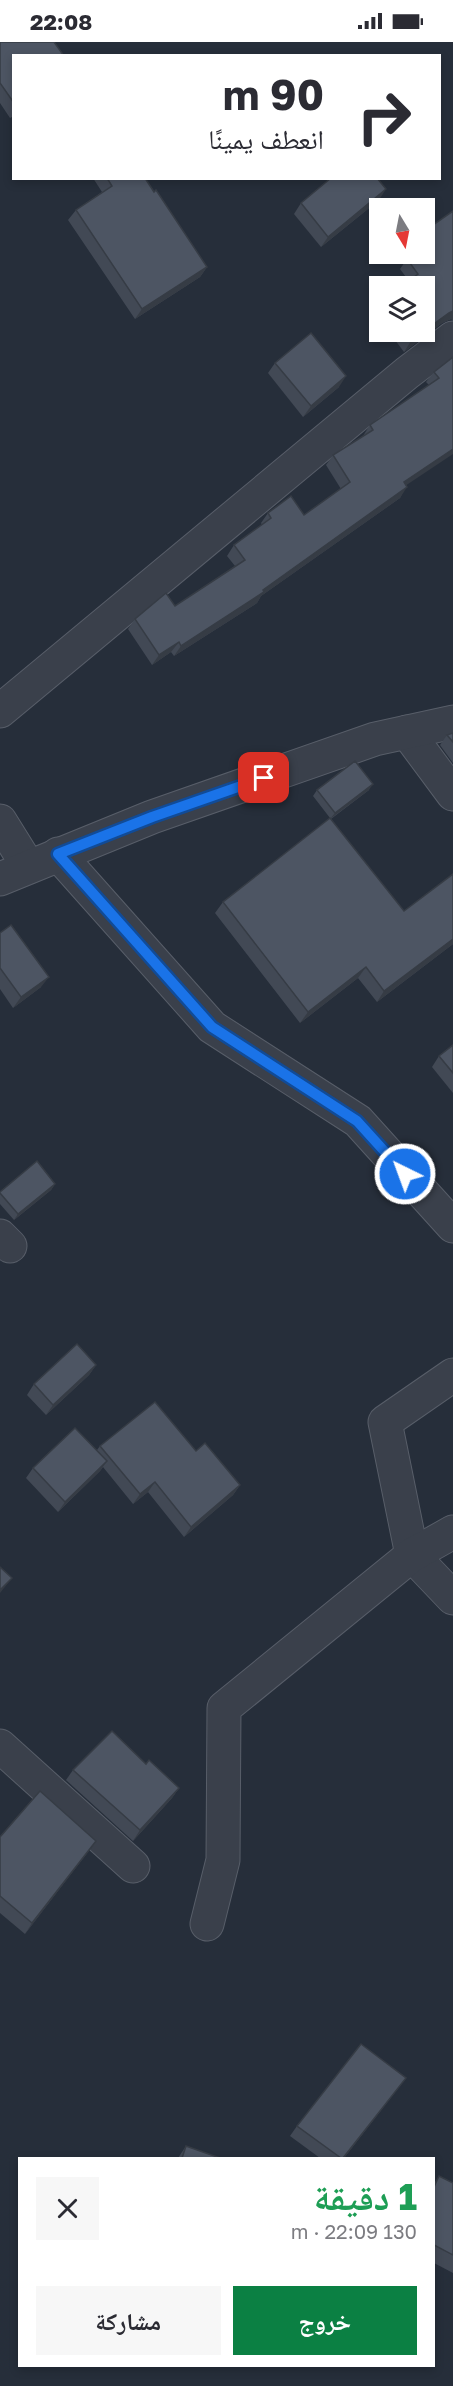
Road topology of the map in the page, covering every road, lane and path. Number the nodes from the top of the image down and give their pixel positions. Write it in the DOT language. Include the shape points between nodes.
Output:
graph roads {
  1 [pos="453,338"];
  2 [pos="0,711"];
  3 [pos="453,722"];
  4 [pos="407,732"];
  5 [pos="453,794"];
  6 [pos="0,821"];
  7 [pos="58,854"];
  8 [pos="14,872"];
  9 [pos="453,1226"];
  10 [pos="453,1375"];
  11 [pos="453,1532"];
  12 [pos="412,1555"];
  13 [pos="453,1598"];
  14 [pos="0,1746"];
  15 [pos="132,1866"];
  16 [pos="207,1924"];
  1 -- 2 [label="street"];
  3 -- 4 [label="street"];
  4 -- 5 [label="street"];
  4 -- 7 [label="street" via="375,739"];
  6 -- 8 [label="street"];
  7 -- 8 [label="street"];
  7 -- 9 [label="street" via="212,1027 357,1121"];
  10 -- 12 [label="street" via="385,1422"];
  11 -- 12 [label="street"];
  12 -- 13 [label="street"];
  12 -- 16 [label="street" via="224,1708 224,1860"];
  14 -- 15 [label="street"];
}
